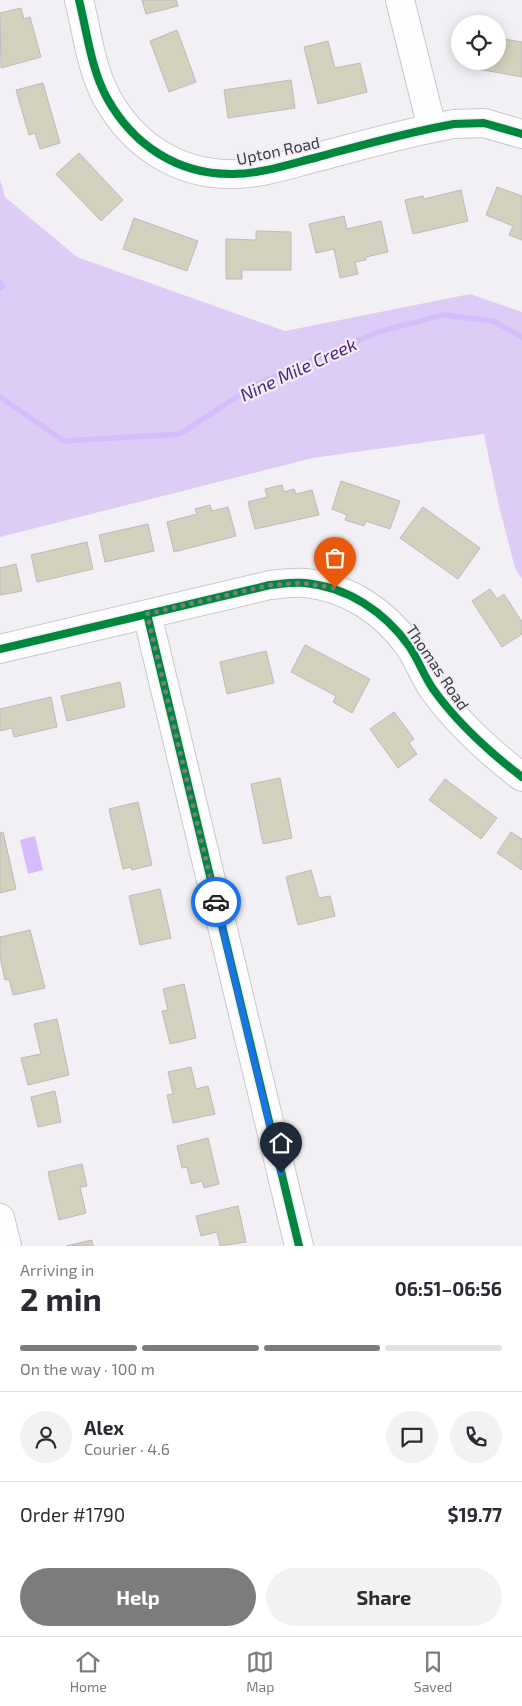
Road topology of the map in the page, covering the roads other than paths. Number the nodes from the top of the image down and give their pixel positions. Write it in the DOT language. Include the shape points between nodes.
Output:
graph roads {
  1 [pos="79,0"];
  2 [pos="400,0"];
  3 [pos="432,128"];
  4 [pos="522,134"];
  5 [pos="147,614"];
  6 [pos="0,649"];
  7 [pos="522,777"];
  8 [pos="0,1218"];
  9 [pos="7,1246"];
  10 [pos="299,1246"];
  1 -- 3 [label="street, Upton Road" via="95,67 106,97 145,145 172,162 202,172 233,174 266,170"];
  2 -- 3 [label="street"];
  3 -- 4 [label="street, Upton Road" via="484,123"];
  5 -- 6 [label="street, Thomas Road"];
  5 -- 7 [label="street, Thomas Road" via="270,585 303,583 335,588 363,601 389,622 461,725"];
  5 -- 10 [label="street"];
  8 -- 9 [label="street"];
}
